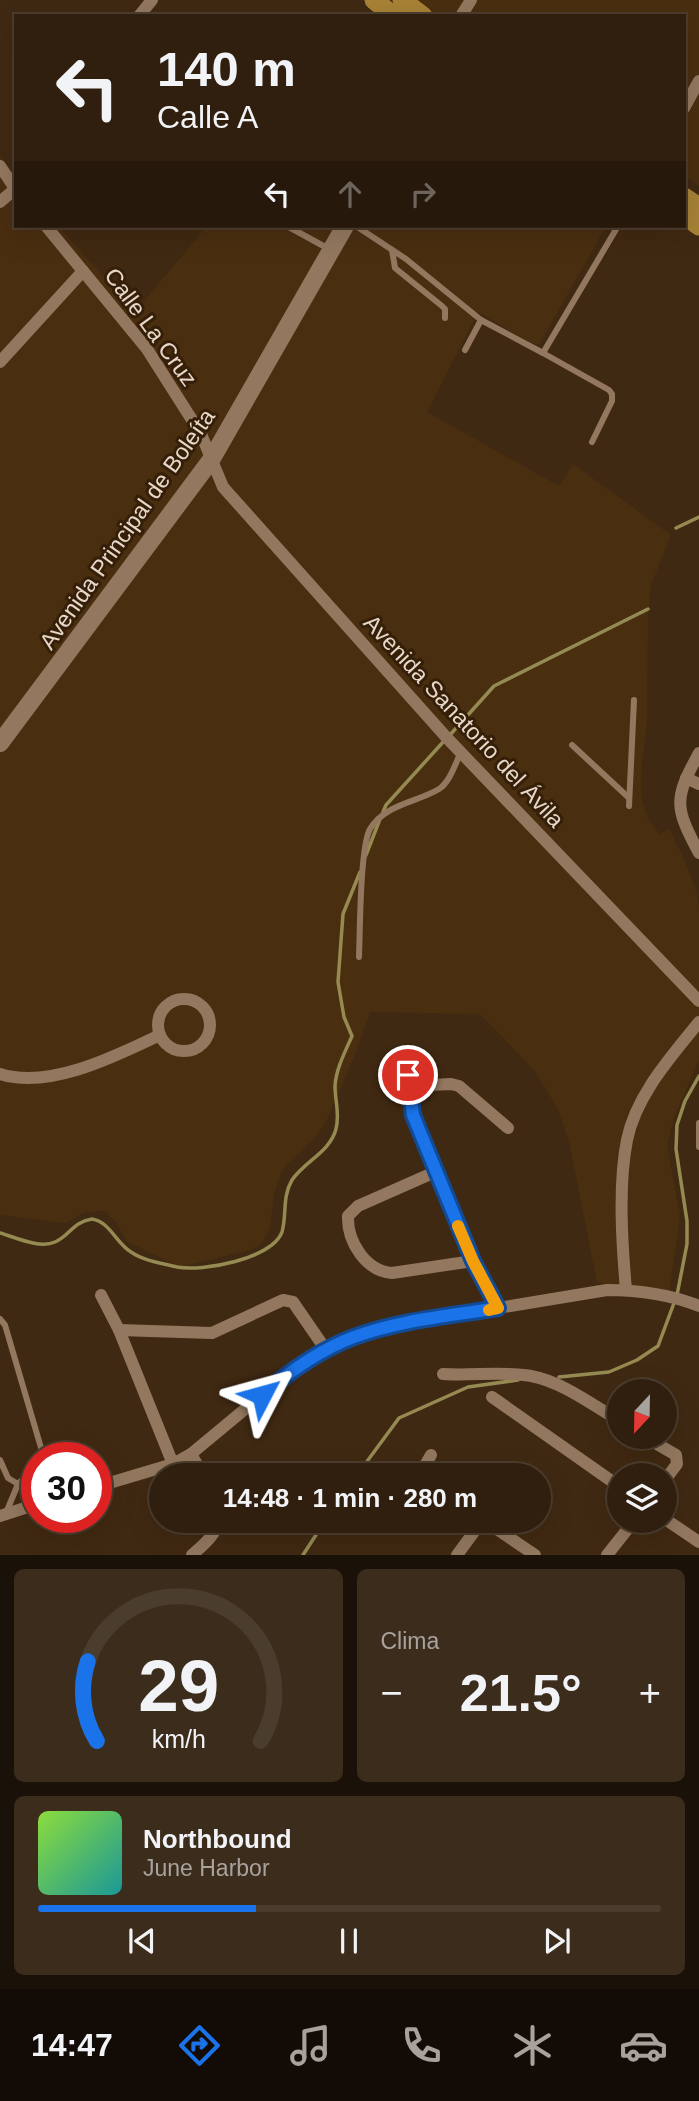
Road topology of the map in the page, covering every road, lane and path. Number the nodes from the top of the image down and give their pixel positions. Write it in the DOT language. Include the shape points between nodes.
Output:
graph roads {
  1 [pos="152,0"];
  2 [pos="374,0"];
  3 [pos="402,0"];
  4 [pos="141,14"];
  5 [pos="392,14"];
  6 [pos="420,14"];
  7 [pos="699,81"];
  8 [pos="686,104"];
  9 [pos="0,166"];
  10 [pos="14,188"];
  11 [pos="14,191"];
  12 [pos="0,202"];
  13 [pos="48,228"];
  14 [pos="290,228"];
  15 [pos="344,228"];
  16 [pos="358,228"];
  17 [pos="617,228"];
  18 [pos="331,250"];
  19 [pos="393,250"];
  20 [pos="83,271"];
  21 [pos="444,318"];
  22 [pos="481,320"];
  23 [pos="465,350"];
  24 [pos="543,353"];
  25 [pos="0,362"];
  26 [pos="592,442"];
  27 [pos="211,460"];
  28 [pos="634,700"];
  29 [pos="0,743"];
  30 [pos="572,745"];
  31 [pos="461,752"];
  32 [pos="699,753"];
  33 [pos="686,778"];
  34 [pos="699,785"];
  35 [pos="628,797"];
  36 [pos="629,806"];
  37 [pos="699,853"];
  38 [pos="359,957"];
  39 [pos="699,1001"];
  40 [pos="699,1022"];
  41 [pos="160,1035"];
  42 [pos="0,1074"];
  43 [pos="699,1124"];
  44 [pos="508,1128"];
  45 [pos="699,1147"];
  46 [pos="435,1172"];
  47 [pos="473,1261"];
  48 [pos="626,1290"];
  49 [pos="100,1295"];
  50 [pos="699,1306"];
  51 [pos="498,1308"];
  52 [pos="0,1319"];
  53 [pos="119,1330"];
  54 [pos="326,1350"];
  55 [pos="443,1374"];
  56 [pos="492,1398"];
  57 [pos="607,1414"];
  58 [pos="39,1442"];
  59 [pos="666,1449"];
  60 [pos="191,1454"];
  61 [pos="431,1455"];
  62 [pos="0,1460"];
  63 [pos="173,1463"];
  64 [pos="175,1463"];
  65 [pos="196,1463"];
  66 [pos="426,1463"];
  67 [pos="677,1463"];
  68 [pos="149,1471"];
  69 [pos="607,1478"];
  70 [pos="21,1481"];
  71 [pos="112,1482"];
  72 [pos="18,1484"];
  73 [pos="21,1509"];
  74 [pos="3,1514"];
  75 [pos="677,1528"];
  76 [pos="215,1533"];
  77 [pos="474,1533"];
  78 [pos="501,1533"];
  79 [pos="624,1533"];
  80 [pos="699,1544"];
  81 [pos="192,1555"];
  82 [pos="457,1555"];
  83 [pos="535,1555"];
  84 [pos="607,1555"];
  85 [pos="692,1555"];
  1 -- 4 [label="street"];
  2 -- 5 [label="main road"];
  3 -- 6 [label="main road"];
  7 -- 8 [label="street"];
  9 -- 10 [label="street"];
  11 -- 12 [label="street"];
  13 -- 20 [label="street, Calle La Cruz"];
  14 -- 18 [label="lane"];
  15 -- 18 [label="street, Avenida Principal de Boleíta"];
  16 -- 19 [label="lane"];
  17 -- 24 [label="lane"];
  18 -- 27 [label="street, Avenida Principal de Boleíta"];
  19 -- 21 [label="lane" via="396,270 442,306"];
  19 -- 22 [label="lane"];
  20 -- 25 [label="street"];
  20 -- 27 [label="street, Calle La Cruz" via="147,349 201,434"];
  22 -- 23 [label="lane"];
  22 -- 24 [label="lane"];
  24 -- 26 [label="lane" via="612,394"];
  27 -- 29 [label="street, Avenida Principal de Boleíta"];
  27 -- 31 [label="street, Avenida Sanatorio del Ávila" via="223,487"];
  28 -- 35 [label="lane"];
  30 -- 35 [label="lane"];
  31 -- 38 [label="lane" via="439,789 391,810 367,838"];
  31 -- 39 [label="street, Avenida Sanatorio del Ávila"];
  32 -- 33 [label="street"];
  33 -- 34 [label="street"];
  33 -- 37 [label="street" via="680,810"];
  35 -- 36 [label="lane"];
  40 -- 48 [label="street" via="654,1081 627,1139 622,1244"];
  41 -- 41 [label="street" via="172,1048 192,1050 209,1034 209,1016 190,999 172,1001 159,1015"];
  41 -- 42 [label="street" via="103,1062 69,1072 33,1077"];
  43 -- 45 [label="lane"];
  44 -- 46 [label="street" via="459,1086 408,1081 413,1115"];
  46 -- 47 [label="street"];
  46 -- 47 [label="street" via="358,1206 348,1216 349,1232 366,1263 383,1272"];
  47 -- 51 [label="street"];
  48 -- 50 [label="street"];
  48 -- 51 [label="street"];
  49 -- 53 [label="street"];
  51 -- 54 [label="street" via="395,1325"];
  52 -- 58 [label="lane"];
  53 -- 54 [label="street" via="212,1333 289,1300"];
  53 -- 63 [label="street"];
  54 -- 60 [label="street" via="292,1370"];
  55 -- 57 [label="street" via="534,1377 552,1382"];
  56 -- 69 [label="street"];
  59 -- 67 [label="street" via="676,1455"];
  60 -- 64 [label="street"];
  60 -- 65 [label="street"];
  61 -- 66 [label="street"];
  62 -- 72 [label="lane" via="8,1478"];
  68 -- 71 [label="street"];
  70 -- 72 [label="lane"];
  72 -- 74 [label="lane"];
  73 -- 74 [label="street"];
  75 -- 80 [label="street"];
  76 -- 81 [label="street"];
  77 -- 82 [label="street"];
  78 -- 83 [label="street"];
  79 -- 84 [label="street"];
  80 -- 85 [label="street"];
}
